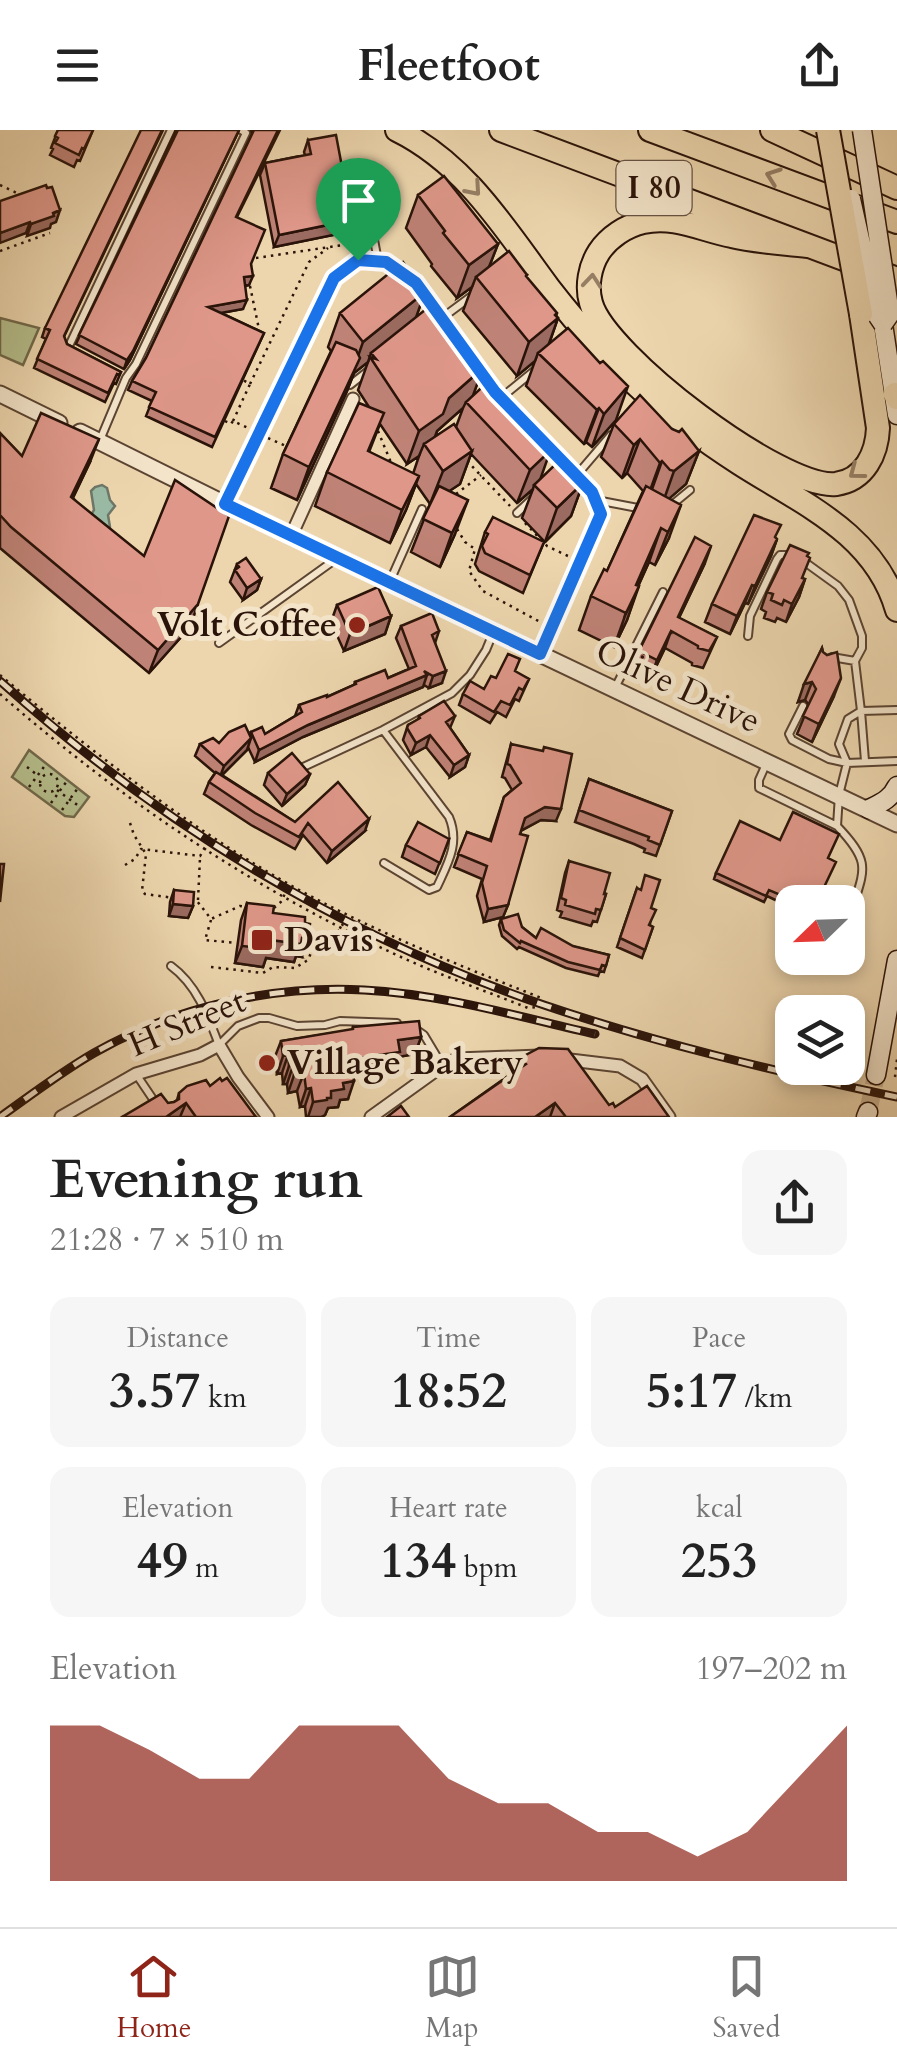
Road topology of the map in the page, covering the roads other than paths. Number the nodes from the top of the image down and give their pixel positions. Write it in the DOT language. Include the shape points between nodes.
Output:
graph roads {
  1 [pos="171,130"];
  2 [pos="241,130"];
  3 [pos="397,130"];
  4 [pos="501,130"];
  5 [pos="650,130"];
  6 [pos="772,130"];
  7 [pos="828,130"];
  8 [pos="836,130"];
  9 [pos="862,130"];
  10 [pos="360,165"];
  11 [pos="897,188"];
  12 [pos="897,222"];
  13 [pos="808,246"];
  14 [pos="378,261"];
  15 [pos="401,272"];
  16 [pos="897,279"];
  17 [pos="416,283"];
  18 [pos="473,294"];
  19 [pos="440,316"];
  20 [pos="430,322"];
  21 [pos="883,324"];
  22 [pos="452,332"];
  23 [pos="82,355"];
  24 [pos="373,366"];
  25 [pos="540,366"];
  26 [pos="112,370"];
  27 [pos="126,378"];
  28 [pos="350,385"];
  29 [pos="495,392"];
  30 [pos="0,394"];
  31 [pos="353,399"];
  32 [pos="896,402"];
  33 [pos="620,424"];
  34 [pos="541,439"];
  35 [pos="99,442"];
  36 [pos="567,466"];
  37 [pos="558,475"];
  38 [pos="576,476"];
  39 [pos="690,490"];
  40 [pos="539,493"];
  41 [pos="595,500"];
  42 [pos="225,504"];
  43 [pos="422,509"];
  44 [pos="517,513"];
  45 [pos="291,536"];
  46 [pos="338,558"];
  47 [pos="389,582"];
  48 [pos="663,592"];
  49 [pos="897,610"];
  50 [pos="494,632"];
  51 [pos="748,636"];
  52 [pos="219,643"];
  53 [pos="540,654"];
  54 [pos="855,660"];
  55 [pos="822,666"];
  56 [pos="614,689"];
  57 [pos="803,706"];
  58 [pos="897,710"];
  59 [pos="862,712"];
  60 [pos="383,730"];
  61 [pos="897,760"];
  62 [pos="768,761"];
  63 [pos="866,761"];
  64 [pos="847,764"];
  65 [pos="300,768"];
  66 [pos="897,786"];
  67 [pos="839,795"];
  68 [pos="869,809"];
  69 [pos="897,824"];
  70 [pos="837,826"];
  71 [pos="384,863"];
  72 [pos="859,885"];
  73 [pos="897,960"];
  74 [pos="171,966"];
  75 [pos="220,1045"];
  76 [pos="442,1066"];
  77 [pos="136,1074"];
  78 [pos="876,1075"];
  79 [pos="61,1117"];
  80 [pos="166,1117"];
  81 [pos="268,1117"];
  82 [pos="372,1117"];
  83 [pos="669,1117"];
  1 -- 23 [label="lane" via="67,348"];
  2 -- 27 [label="lane" via="246,133"];
  3 -- 49 [label="highway, one-way" via="460,173 553,293 639,388 690,430 853,537 885,580"];
  4 -- 13 [label="highway, I 80"];
  12 -- 5 [label="highway, I 80, one-way"];
  6 -- 11 [label="highway"];
  7 -- 13 [label="highway, one-way, bridge" via="878,428 868,465 847,481 822,484 796,476 706,421 615,341 600,323 588,286 607,242 642,222 668,220"];
  8 -- 21 [label="main road, bridge"];
  9 -- 21 [label="main road, bridge" via="890,314"];
  10 -- 14 [label="lane"];
  13 -- 16 [label="highway, I 80"];
  14 -- 15 [label="lane"];
  14 -- 42 [label="lane" via="358,260 334,278"];
  17 -- 19 [label="lane"];
  18 -- 19 [label="lane"];
  19 -- 20 [label="lane"];
  19 -- 22 [label="lane"];
  21 -- 32 [label="main road"];
  24 -- 28 [label="lane"];
  25 -- 29 [label="lane" via="502,398"];
  26 -- 27 [label="lane"];
  27 -- 35 [label="lane"];
  30 -- 35 [label="street, Olive Drive"];
  31 -- 45 [label="street"];
  33 -- 38 [label="lane"];
  34 -- 36 [label="lane"];
  35 -- 42 [label="street, Olive Drive"];
  36 -- 37 [label="lane"];
  36 -- 38 [label="lane"];
  38 -- 41 [label="lane"];
  39 -- 41 [label="lane" via="660,512"];
  40 -- 44 [label="lane"];
  41 -- 53 [label="lane" via="601,514"];
  42 -- 45 [label="street, Olive Drive"];
  43 -- 47 [label="lane"];
  45 -- 46 [label="street, Olive Drive"];
  46 -- 47 [label="street, Olive Drive"];
  46 -- 52 [label="lane"];
  47 -- 50 [label="street, Olive Drive"];
  48 -- 56 [label="lane"];
  50 -- 53 [label="street, Olive Drive"];
  50 -- 60 [label="lane" via="452,693"];
  51 -- 54 [label="lane" via="750,616 777,558 795,556 849,600 862,636"];
  53 -- 56 [label="street, Olive Drive"];
  54 -- 55 [label="lane" via="829,656"];
  54 -- 59 [label="lane"];
  56 -- 62 [label="street, Olive Drive"];
  57 -- 64 [label="lane" via="792,740"];
  58 -- 59 [label="lane"];
  59 -- 63 [label="lane"];
  59 -- 64 [label="lane" via="848,719 838,744"];
  60 -- 65 [label="lane"];
  60 -- 71 [label="lane" via="454,828 454,851 437,887 429,890"];
  61 -- 63 [label="lane"];
  62 -- 67 [label="street, Olive Drive"];
  62 -- 70 [label="lane" via="759,788"];
  63 -- 64 [label="lane"];
  64 -- 67 [label="lane"];
  66 -- 68 [label="main road"];
  67 -- 68 [label="street, Olive Drive"];
  67 -- 70 [label="lane"];
  68 -- 69 [label="street, Olive Drive"];
  70 -- 72 [label="lane" via="858,848 864,869"];
  73 -- 78 [label="main road"];
  74 -- 75 [label="lane" via="197,995"];
  75 -- 76 [label="lane, H Street" via="238,1026 259,1018 298,1026 402,1024 424,1035"];
  75 -- 77 [label="street, H Street"];
  75 -- 81 [label="street"];
  76 -- 82 [label="street"];
  76 -- 83 [label="street" via="457,1059 532,1056 620,1066 642,1079"];
  77 -- 79 [label="street, H Street"];
  77 -- 80 [label="lane"];
}
